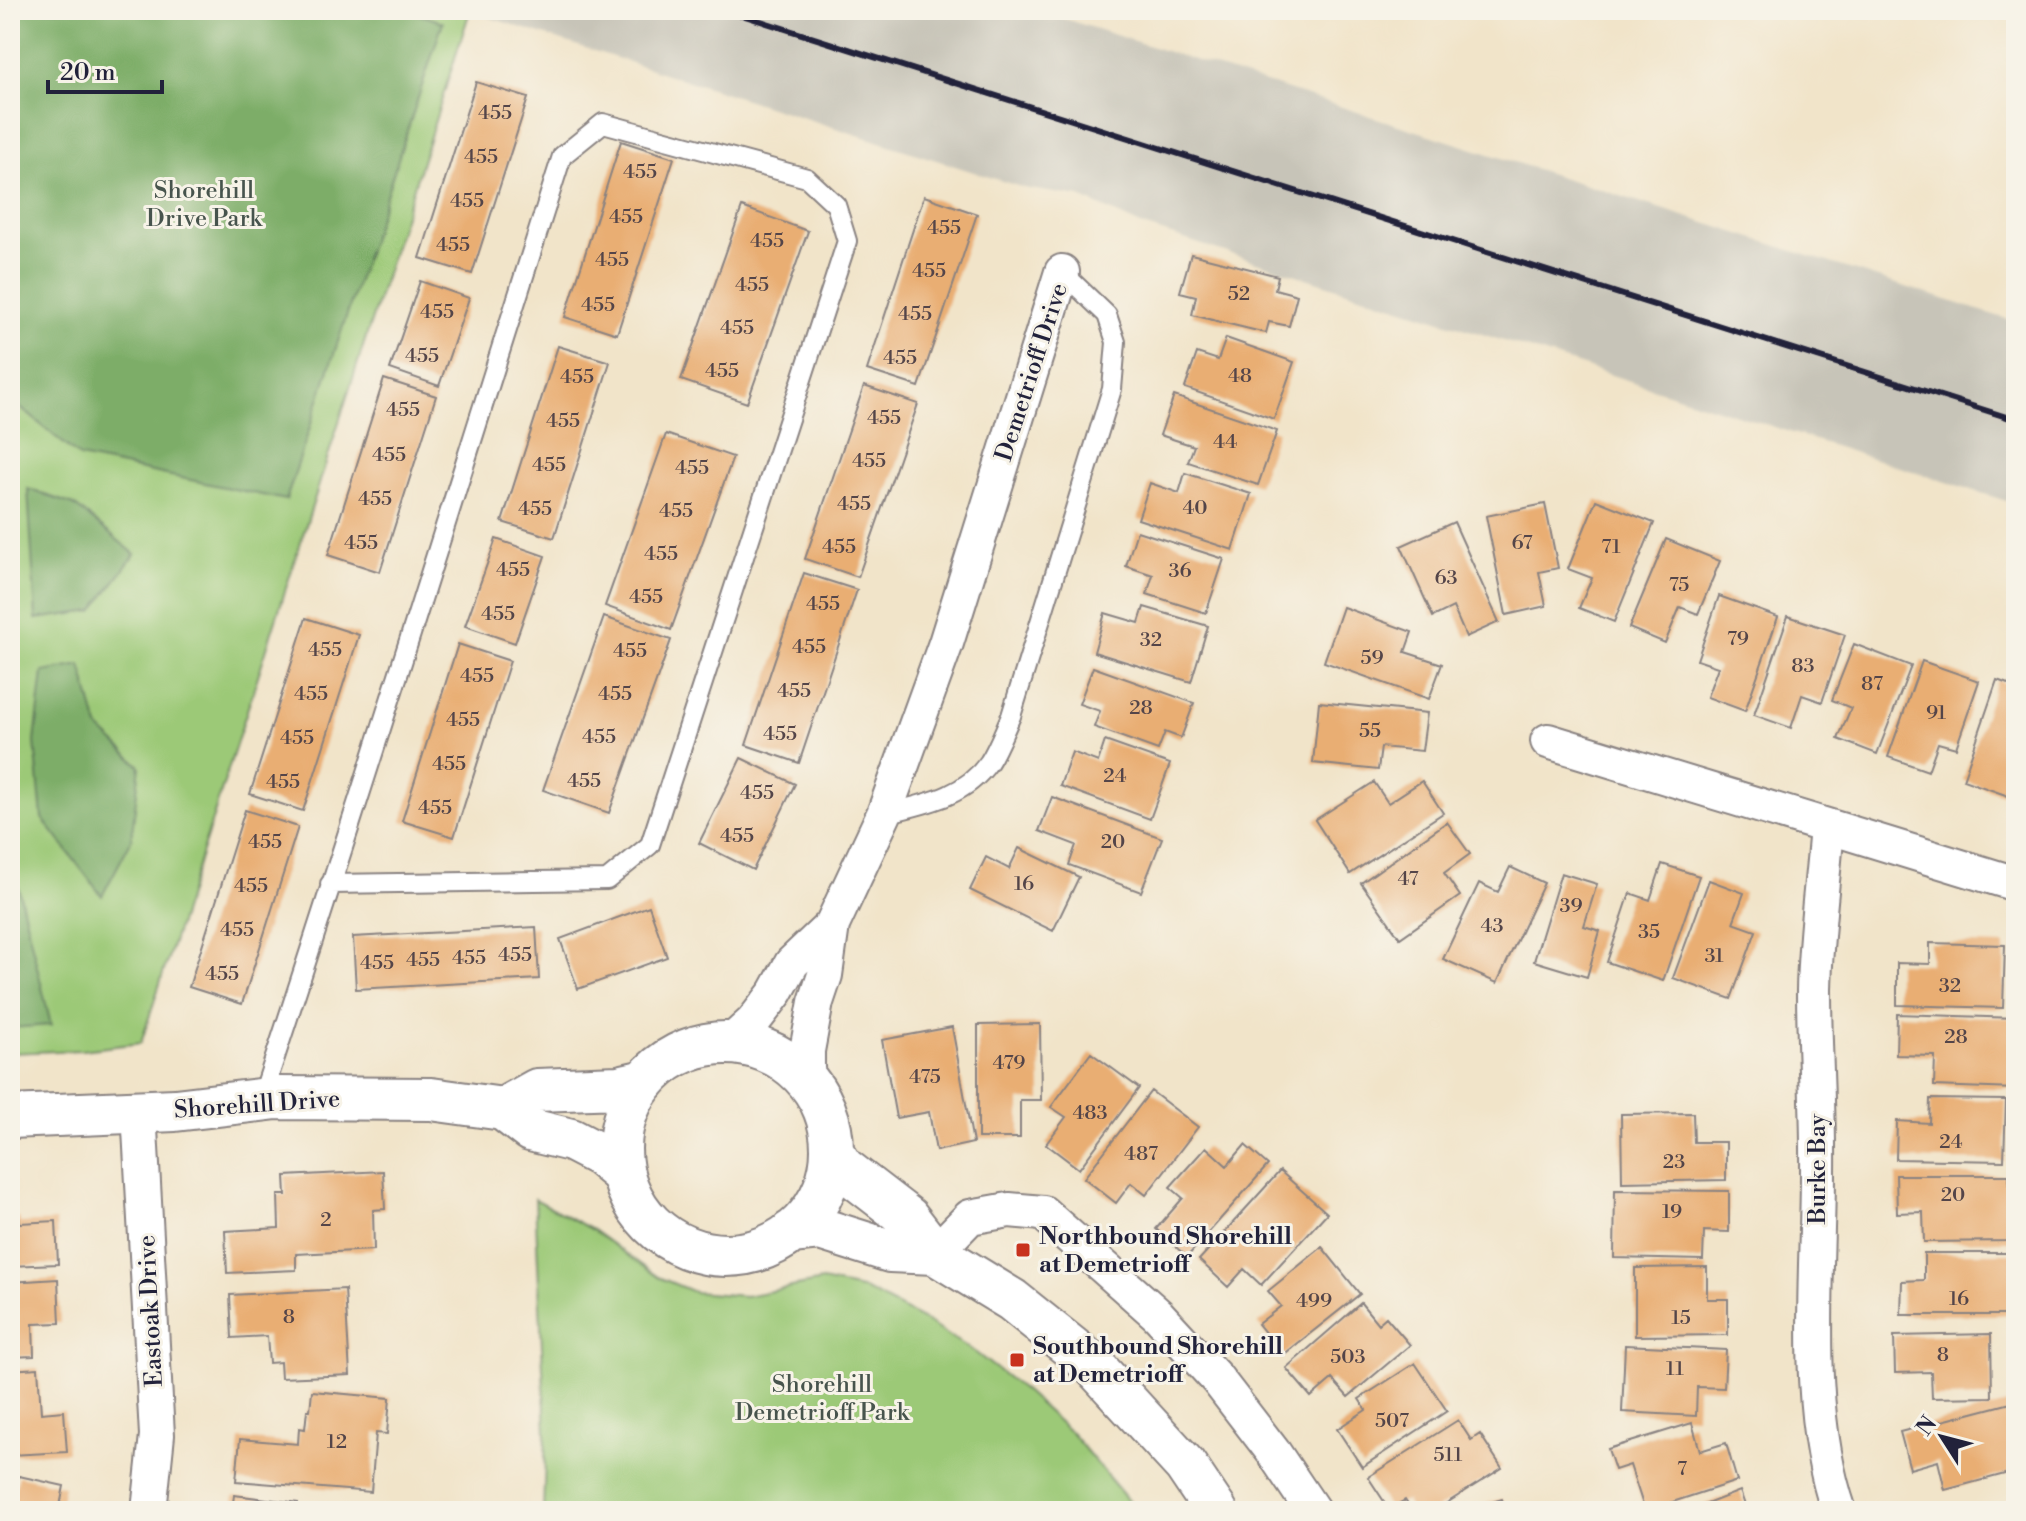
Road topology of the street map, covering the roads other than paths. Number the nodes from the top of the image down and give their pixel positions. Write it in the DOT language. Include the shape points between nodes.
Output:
graph roads {
  1 [pos="1062,272"];
  2 [pos="1548,741"];
  3 [pos="884,814"];
  4 [pos="1827,826"];
  5 [pos="330,884"];
  6 [pos="2016,884"];
  7 [pos="832,925"];
  8 [pos="730,1043"];
  9 [pos="645,1081"];
  10 [pos="807,1081"];
  11 [pos="261,1100"];
  12 [pos="503,1109"];
  13 [pos="139,1111"];
  14 [pos="10,1117"];
  15 [pos="832,1152"];
  16 [pos="623,1174"];
  17 [pos="791,1232"];
  18 [pos="935,1253"];
  19 [pos="149,1511"];
  20 [pos="1216,1511"];
  21 [pos="1313,1511"];
  22 [pos="1839,1511"];
  1 -- 3 [label="street, Demetrioff Drive" via="946,643"];
  1 -- 3 [label="lane, Demetrioff Drive" via="1107,315 1116,342 1112,389 1011,716 988,762 966,785 948,798"];
  2 -- 4 [label="street"];
  3 -- 7 [label="street, Demetrioff Drive"];
  4 -- 6 [label="street"];
  4 -- 22 [label="street, Burke Bay" via="1814,988 1816,1310 1819,1421"];
  5 -- 5 [label="lane" via="562,156 603,123 807,178 836,205 847,241 650,845 607,880"];
  5 -- 11 [label="lane"];
  7 -- 8 [label="street, Demetrioff Drive" via="792,963 753,1022"];
  7 -- 10 [label="street, Demetrioff Drive" via="807,1051"];
  8 -- 9 [label="street, Shorehill Drive" via="683,1052"];
  8 -- 10 [label="street, Shorehill Drive" via="765,1050"];
  9 -- 12 [label="street, Shorehill Drive" via="537,1090"];
  9 -- 16 [label="street, Shorehill Drive" via="622,1125"];
  10 -- 15 [label="street, Shorehill Drive" via="828,1122"];
  11 -- 12 [label="street, Shorehill Drive" via="431,1099"];
  11 -- 13 [label="street, Shorehill Drive"];
  12 -- 16 [label="street, Shorehill Drive" via="530,1130 571,1140 600,1155"];
  13 -- 14 [label="street, Shorehill Drive"];
  13 -- 19 [label="street, Eastoak Drive" via="157,1435"];
  15 -- 17 [label="street, Shorehill Drive" via="815,1205"];
  15 -- 18 [label="street, Shorehill Drive" via="843,1168 908,1218"];
  16 -- 17 [label="street, Shorehill Drive" via="651,1224 682,1246 739,1254"];
  17 -- 18 [label="street, Shorehill Drive" via="820,1229 890,1251"];
  18 -- 20 [label="street, Shorehill Drive" via="1012,1300 1092,1364 1185,1465"];
  18 -- 21 [label="street" via="970,1217 1009,1210 1043,1213 1158,1315 1217,1379"];
}
